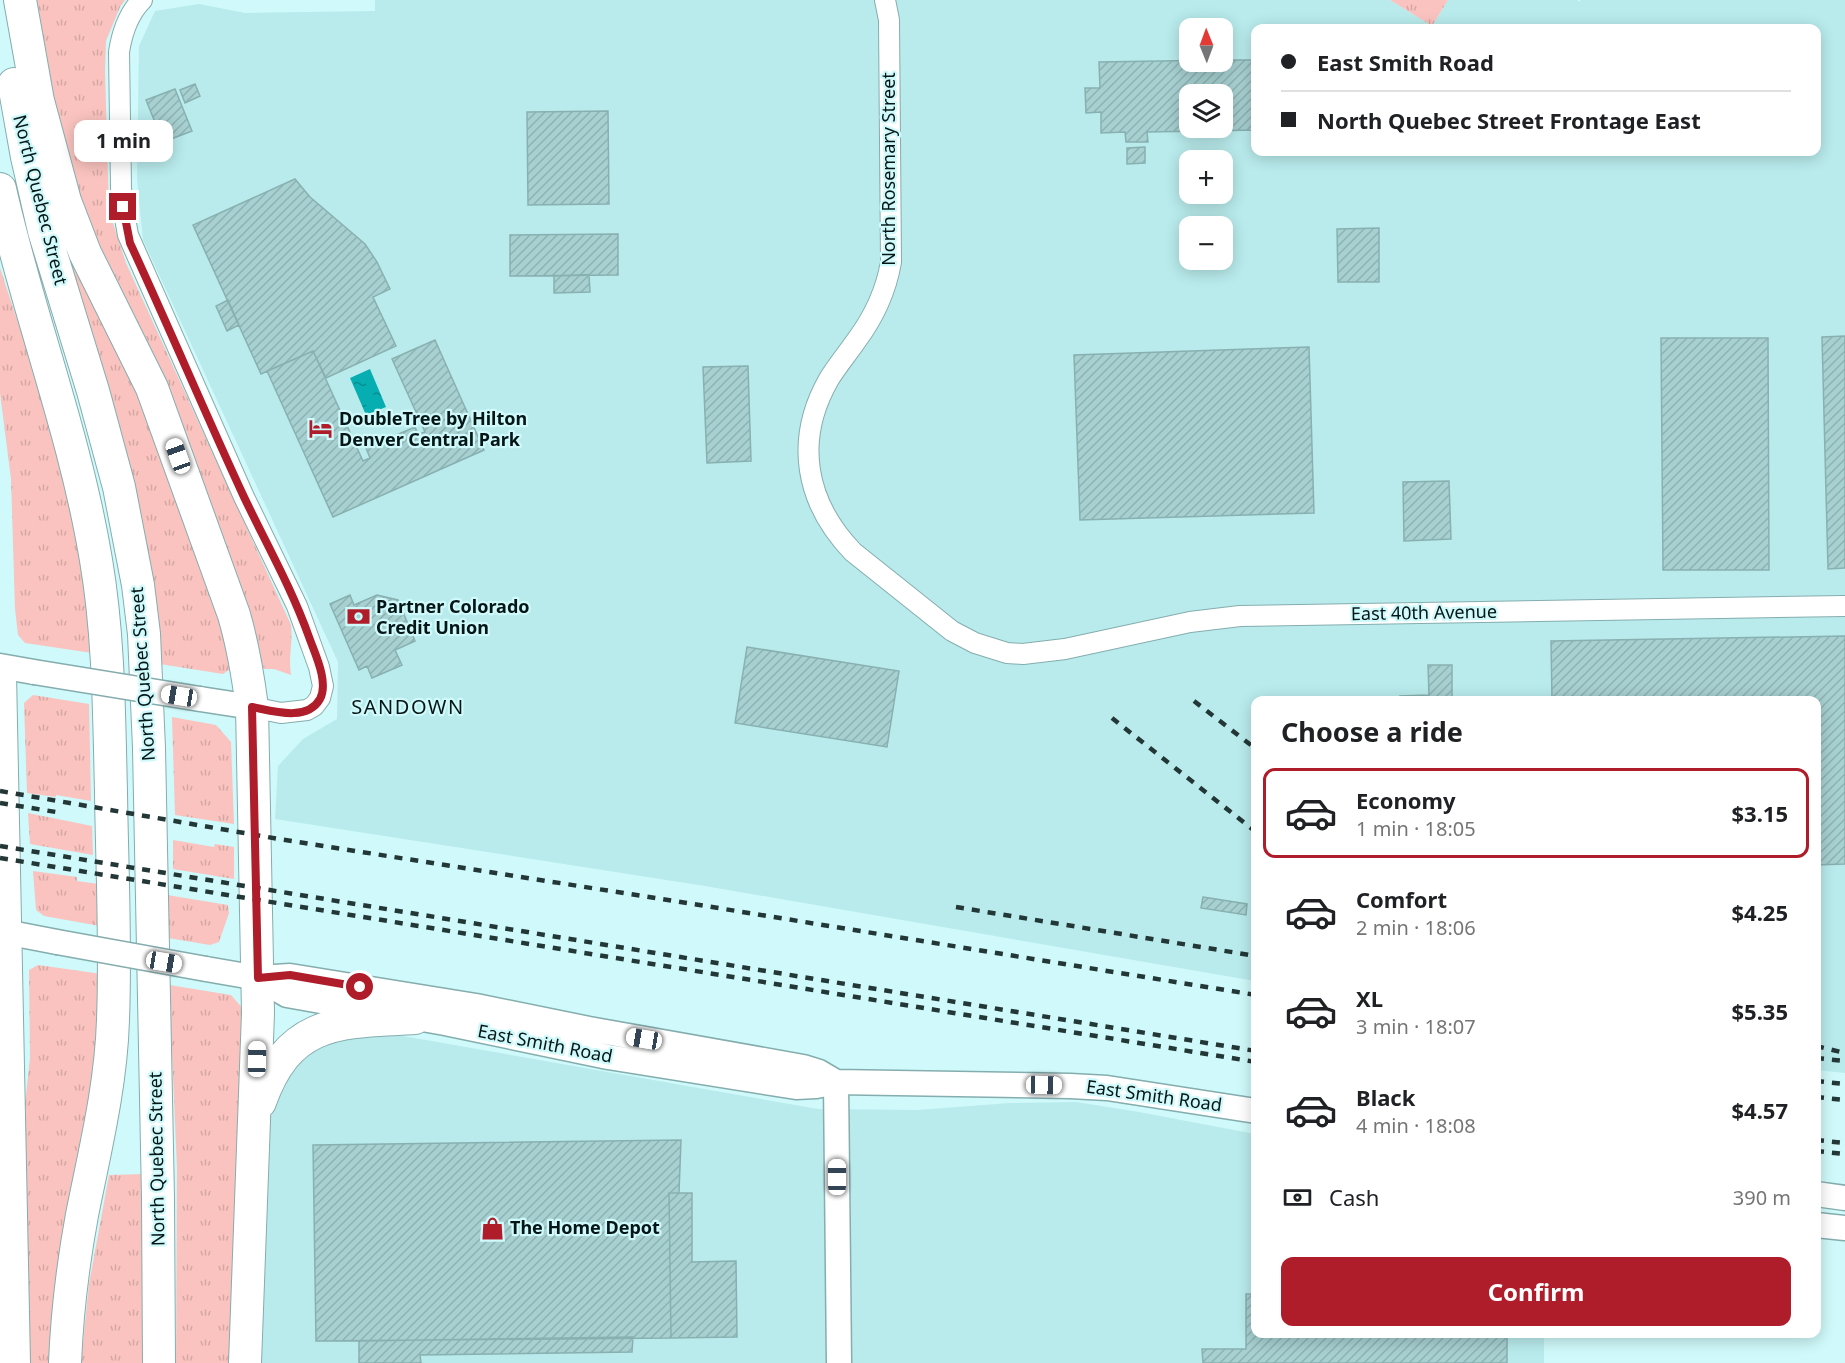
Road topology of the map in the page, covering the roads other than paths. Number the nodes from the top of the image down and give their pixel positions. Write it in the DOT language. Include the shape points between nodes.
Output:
graph roads {
  1 [pos="6,0"];
  2 [pos="20,0"];
  3 [pos="142,0"];
  4 [pos="885,0"];
  5 [pos="0,189"];
  6 [pos="1845,606"];
  7 [pos="1007,653"];
  8 [pos="0,666"];
  9 [pos="0,674"];
  10 [pos="252,707"];
  11 [pos="3,932"];
  12 [pos="258,978"];
  13 [pos="415,1018"];
  14 [pos="837,1082"];
  15 [pos="1251,1110"];
  16 [pos="254,1120"];
  17 [pos="5,1123"];
  18 [pos="1821,1195"];
  19 [pos="1845,1198"];
  20 [pos="1821,1226"];
  21 [pos="1845,1228"];
  22 [pos="14,1363"];
  23 [pos="65,1363"];
  24 [pos="159,1363"];
  25 [pos="245,1363"];
  26 [pos="839,1363"];
  1 -- 24 [label="main road, North Quebec Street" via="12,68 27,157 44,231 119,488 144,634 150,771"];
  2 -- 10 [label="main road" via="38,101 65,201 85,253 140,360 165,422 234,615 246,660"];
  3 -- 10 [label="street" via="128,19 119,52 121,188 128,235 297,606 323,686 320,698 307,710 280,713"];
  4 -- 7 [label="street, North Rosemary Street" via="889,20 891,262 875,311 830,377 816,407 808,446 810,475 831,526 853,552 952,631"];
  5 -- 23 [label="main road, North Quebec Street" via="76,465 96,561 105,632 113,1023 102,1118 72,1276"];
  6 -- 7 [label="street, East 40th Avenue" via="1240,616 1190,622 1065,649"];
  8 -- 10 [label="street, bridge"];
  9 -- 11 [label="main road"];
  10 -- 12 [label="main road"];
  11 -- 12 [label="street, East Smith Road, bridge"];
  11 -- 17 [label="main road"];
  12 -- 13 [label="street, East Smith Road" via="287,995"];
  12 -- 14 [label="street, East Smith Road" via="290,975 476,1006 803,1067"];
  12 -- 16 [label="main road"];
  13 -- 14 [label="street, East Smith Road" via="693,1072 796,1087"];
  13 -- 16 [label="main road" via="341,1023 313,1033 279,1064"];
  14 -- 15 [label="street, East Smith Road" via="1107,1088"];
  14 -- 26 [label="street"];
  16 -- 25 [label="main road"];
  17 -- 22 [label="main road"];
  18 -- 19 [label="street"];
  20 -- 21 [label="street"];
}
